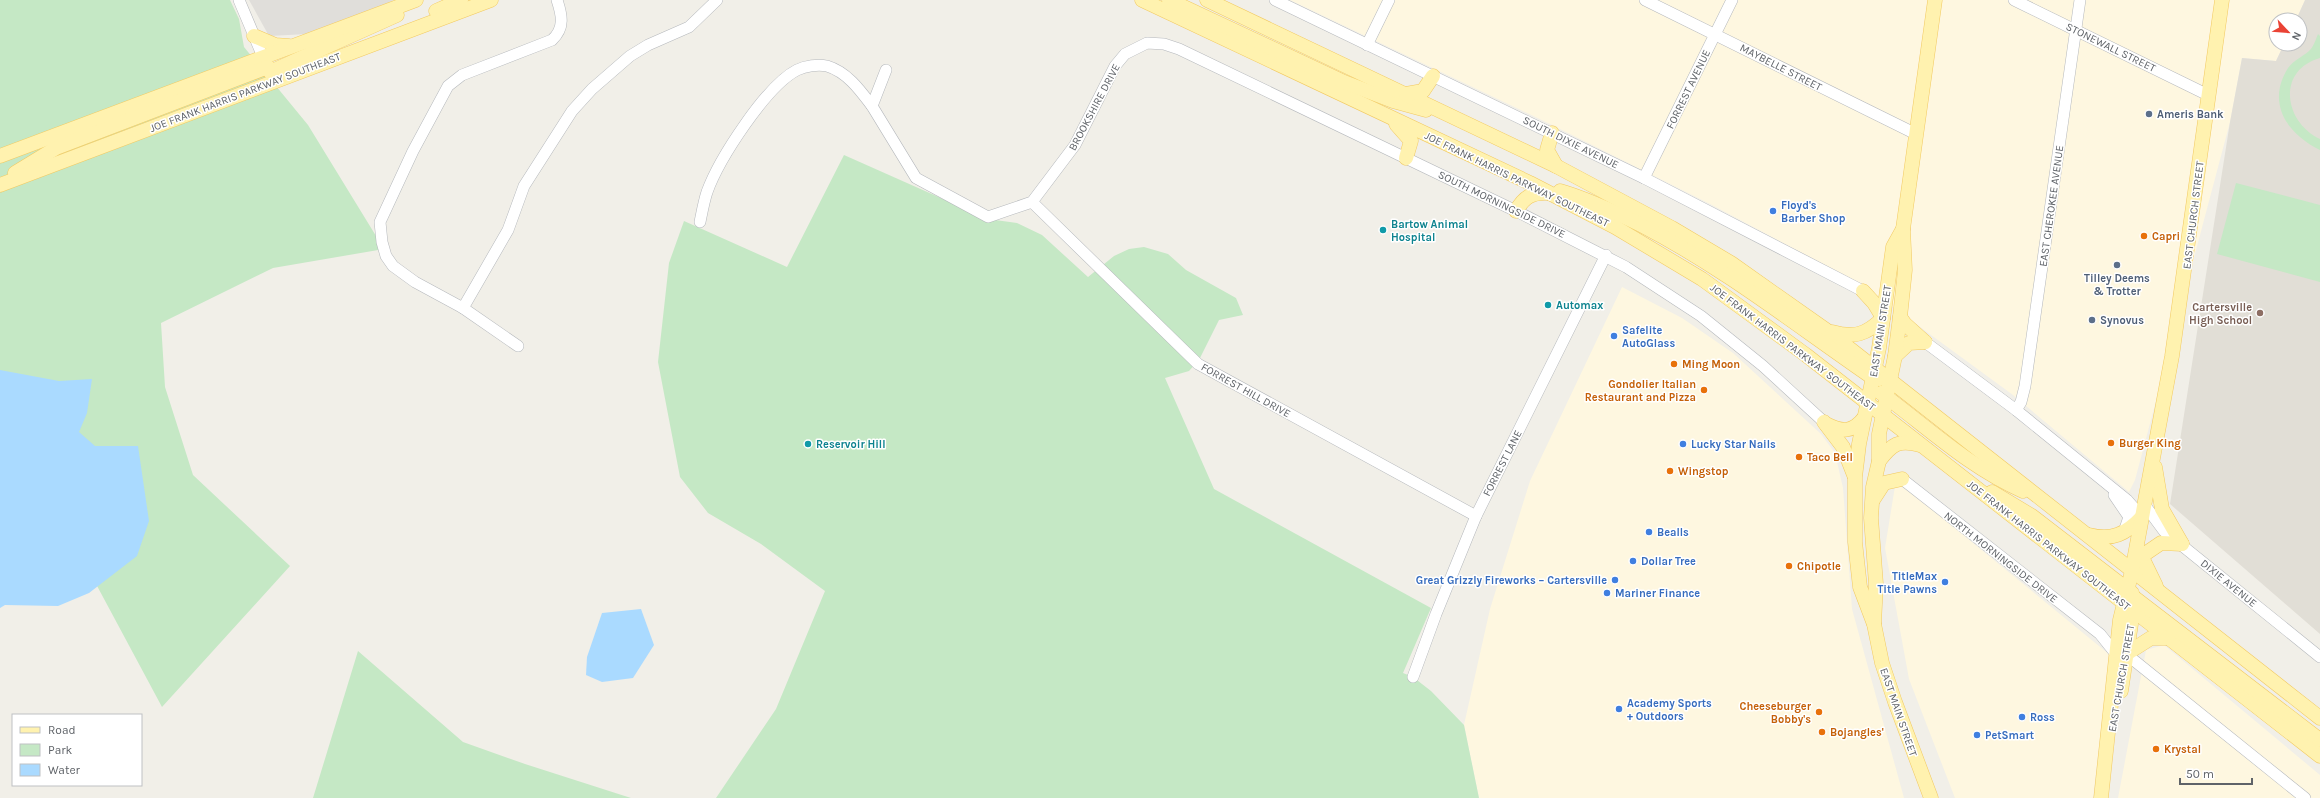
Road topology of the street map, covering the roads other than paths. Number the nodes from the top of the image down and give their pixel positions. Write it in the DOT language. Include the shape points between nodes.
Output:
graph roads {
  1 [pos="239,0"];
  2 [pos="416,0"];
  3 [pos="423,0"];
  4 [pos="461,0"];
  5 [pos="491,0"];
  6 [pos="557,0"];
  7 [pos="717,0"];
  8 [pos="1169,0"];
  9 [pos="1207,0"];
  10 [pos="1274,0"];
  11 [pos="1389,0"];
  12 [pos="1645,0"];
  13 [pos="1732,0"];
  14 [pos="1935,0"];
  15 [pos="2014,0"];
  16 [pos="2080,0"];
  17 [pos="2222,0"];
  18 [pos="1147,1"];
  19 [pos="2076,30"];
  20 [pos="1715,33"];
  21 [pos="400,34"];
  22 [pos="254,36"];
  23 [pos="1147,43"];
  24 [pos="1367,45"];
  25 [pos="291,46"];
  26 [pos="269,69"];
  27 [pos="886,70"];
  28 [pos="1433,76"];
  29 [pos="1406,94"];
  30 [pos="2208,95"];
  31 [pos="872,106"];
  32 [pos="1384,113"];
  33 [pos="1450,114"];
  34 [pos="1552,133"];
  35 [pos="1916,134"];
  36 [pos="19,149"];
  37 [pos="0,156"];
  38 [pos="1406,158"];
  39 [pos="0,162"];
  40 [pos="1556,166"];
  41 [pos="1644,178"];
  42 [pos="1530,183"];
  43 [pos="0,184"];
  44 [pos="1549,193"];
  45 [pos="1032,202"];
  46 [pos="1516,210"];
  47 [pos="700,222"];
  48 [pos="1903,230"];
  49 [pos="1606,255"];
  50 [pos="1888,279"];
  51 [pos="1863,291"];
  52 [pos="463,308"];
  53 [pos="1900,317"];
  54 [pos="1883,318"];
  55 [pos="1826,330"];
  56 [pos="1925,342"];
  57 [pos="518,346"];
  58 [pos="1895,356"];
  59 [pos="1873,377"];
  60 [pos="1890,380"];
  61 [pos="1887,397"];
  62 [pos="1867,403"];
  63 [pos="2016,410"];
  64 [pos="1883,415"];
  65 [pos="1864,418"];
  66 [pos="1824,422"];
  67 [pos="1924,446"];
  68 [pos="2154,453"];
  69 [pos="1878,461"];
  70 [pos="1854,477"];
  71 [pos="1902,479"];
  72 [pos="2108,484"];
  73 [pos="2039,497"];
  74 [pos="2127,500"];
  75 [pos="1872,505"];
  76 [pos="2144,505"];
  77 [pos="1476,516"];
  78 [pos="2124,532"];
  79 [pos="2087,535"];
  80 [pos="2182,544"];
  81 [pos="2136,559"];
  82 [pos="2129,597"];
  83 [pos="1874,624"];
  84 [pos="2119,628"];
  85 [pos="2100,634"];
  86 [pos="2168,638"];
  87 [pos="2121,654"];
  88 [pos="2320,657"];
  89 [pos="1413,677"];
  90 [pos="2320,718"];
  91 [pos="2320,740"];
  92 [pos="2320,756"];
  93 [pos="1931,798"];
  94 [pos="2101,798"];
  95 [pos="2305,798"];
  1 -- 22 [label="street"];
  2 -- 25 [label="main road, JOE FRANK HARRIS PARKWAY SOUTHEAST"];
  3 -- 26 [label="main road" via="376,26"];
  4 -- 21 [label="main road" via="430,14"];
  5 -- 21 [label="main road, JOE FRANK HARRIS PARKWAY SOUTHEAST"];
  6 -- 52 [label="street" via="562,23 557,35 544,44 454,80 443,94 413,151 380,222 386,256 393,266 415,282"];
  7 -- 52 [label="street" via="689,27 630,56 592,89 572,111 524,186 508,230"];
  8 -- 33 [label="main road" via="1344,82 1411,106"];
  9 -- 29 [label="main road"];
  10 -- 24 [label="street, SOUTH DIXIE AVENUE"];
  11 -- 24 [label="street"];
  12 -- 20 [label="street, MAYBELLE STREET"];
  13 -- 20 [label="street, FORREST AVENUE"];
  14 -- 35 [label="main road, EAST MAIN STREET"];
  15 -- 19 [label="street, STONEWALL STREET"];
  16 -- 19 [label="street, EAST CHEROKEE AVENUE"];
  17 -- 30 [label="main road, EAST CHURCH STREET"];
  18 -- 32 [label="main road, JOE FRANK HARRIS PARKWAY SOUTHEAST"];
  19 -- 30 [label="street, STONEWALL STREET"];
  19 -- 63 [label="street, EAST CHEROKEE AVENUE" via="2025,386"];
  20 -- 35 [label="street, MAYBELLE STREET"];
  20 -- 41 [label="street, FORREST AVENUE"];
  21 -- 26 [label="main road, JOE FRANK HARRIS PARKWAY SOUTHEAST"];
  22 -- 25 [label="main road" via="275,45"];
  22 -- 26 [label="street"];
  23 -- 38 [label="street, SOUTH MORNINGSIDE DRIVE" via="1164,44 1179,49"];
  23 -- 45 [label="street, BROOKSHIRE DRIVE" via="1120,59 1074,145"];
  24 -- 28 [label="street, SOUTH DIXIE AVENUE"];
  25 -- 26 [label="main road, JOE FRANK HARRIS PARKWAY SOUTHEAST"];
  26 -- 36 [label="main road, JOE FRANK HARRIS PARKWAY SOUTHEAST"];
  26 -- 43 [label="main road, JOE FRANK HARRIS PARKWAY SOUTHEAST"];
  27 -- 31 [label="street"];
  28 -- 29 [label="main road" via="1423,90"];
  28 -- 34 [label="street, SOUTH DIXIE AVENUE"];
  29 -- 33 [label="main road"];
  30 -- 68 [label="main road, EAST CHURCH STREET" via="2186,266"];
  31 -- 45 [label="street" via="916,178 988,217"];
  31 -- 47 [label="street" via="853,82 826,66 810,66 797,70 780,81 735,139 707,192"];
  32 -- 38 [label="main road" via="1409,137 1412,146"];
  32 -- 42 [label="main road, JOE FRANK HARRIS PARKWAY SOUTHEAST"];
  33 -- 40 [label="main road"];
  34 -- 40 [label="main road" via="1547,150"];
  34 -- 41 [label="street, SOUTH DIXIE AVENUE"];
  35 -- 48 [label="main road, EAST MAIN STREET"];
  36 -- 37 [label="main road, JOE FRANK HARRIS PARKWAY SOUTHEAST"];
  36 -- 39 [label="main road"];
  38 -- 46 [label="street, SOUTH MORNINGSIDE DRIVE"];
  40 -- 55 [label="main road" via="1704,246"];
  41 -- 51 [label="street, SOUTH DIXIE AVENUE"];
  42 -- 44 [label="main road, JOE FRANK HARRIS PARKWAY SOUTHEAST"];
  42 -- 59 [label="main road" via="1591,202 1679,245 1742,285"];
  44 -- 46 [label="main road" via="1529,195"];
  44 -- 62 [label="main road, JOE FRANK HARRIS PARKWAY SOUTHEAST" via="1627,234 1702,279 1774,330"];
  45 -- 77 [label="street, FORREST HILL DRIVE" via="1198,364"];
  46 -- 49 [label="street, SOUTH MORNINGSIDE DRIVE"];
  48 -- 50 [label="main road, EAST MAIN STREET" via="1893,247"];
  48 -- 53 [label="main road, EAST MAIN STREET" via="1905,270"];
  49 -- 66 [label="street, SOUTH MORNINGSIDE DRIVE" via="1646,278 1702,316 1763,366"];
  49 -- 77 [label="street, FORREST LANE"];
  50 -- 51 [label="main road" via="1876,291"];
  50 -- 54 [label="main road, EAST MAIN STREET"];
  51 -- 54 [label="main road"];
  52 -- 57 [label="street"];
  53 -- 56 [label="main road"];
  53 -- 58 [label="main road, EAST MAIN STREET"];
  54 -- 55 [label="main road" via="1862,334 1852,336"];
  54 -- 59 [label="main road, EAST MAIN STREET"];
  55 -- 59 [label="main road"];
  56 -- 58 [label="main road" via="1909,343"];
  56 -- 63 [label="street"];
  58 -- 60 [label="main road, EAST MAIN STREET"];
  59 -- 60 [label="main road"];
  59 -- 61 [label="main road"];
  59 -- 62 [label="main road, EAST MAIN STREET"];
  60 -- 61 [label="main road, EAST MAIN STREET"];
  60 -- 73 [label="main road"];
  61 -- 64 [label="main road, EAST MAIN STREET"];
  61 -- 73 [label="main road" via="1977,466 2005,484"];
  62 -- 64 [label="main road, JOE FRANK HARRIS PARKWAY SOUTHEAST"];
  62 -- 65 [label="main road, EAST MAIN STREET"];
  63 -- 72 [label="street"];
  64 -- 67 [label="main road, JOE FRANK HARRIS PARKWAY SOUTHEAST"];
  64 -- 69 [label="main road, EAST MAIN STREET"];
  65 -- 66 [label="main road" via="1848,431"];
  65 -- 70 [label="main road, EAST MAIN STREET"];
  66 -- 70 [label="main road" via="1843,447"];
  67 -- 69 [label="main road" via="1911,443 1896,444"];
  67 -- 82 [label="main road, JOE FRANK HARRIS PARKWAY SOUTHEAST" via="1968,481"];
  68 -- 76 [label="main road, EAST CHURCH STREET"];
  68 -- 80 [label="main road" via="2162,509"];
  69 -- 71 [label="main road"];
  69 -- 75 [label="main road, EAST MAIN STREET" via="1872,486"];
  70 -- 83 [label="main road, EAST MAIN STREET" via="1858,574 1862,594"];
  71 -- 75 [label="main road" via="1884,483"];
  71 -- 85 [label="street, NORTH MORNINGSIDE DRIVE"];
  72 -- 74 [label="street"];
  72 -- 78 [label="street" via="2129,517"];
  73 -- 79 [label="main road"];
  74 -- 76 [label="street, DIXIE AVENUE"];
  74 -- 76 [label="street" via="2140,498"];
  75 -- 83 [label="main road, EAST MAIN STREET" via="1872,545 1876,584"];
  76 -- 78 [label="main road"];
  76 -- 80 [label="street, DIXIE AVENUE" via="2164,531"];
  76 -- 81 [label="main road, EAST CHURCH STREET"];
  77 -- 89 [label="street, FORREST LANE"];
  78 -- 79 [label="main road" via="2107,538"];
  79 -- 81 [label="main road"];
  80 -- 81 [label="main road" via="2161,543"];
  80 -- 88 [label="street, DIXIE AVENUE"];
  81 -- 82 [label="main road, EAST CHURCH STREET"];
  81 -- 90 [label="main road" via="2159,592"];
  82 -- 84 [label="main road, EAST CHURCH STREET"];
  82 -- 86 [label="main road, JOE FRANK HARRIS PARKWAY SOUTHEAST"];
  82 -- 87 [label="main road, EAST CHURCH STREET"];
  82 -- 91 [label="main road"];
  83 -- 93 [label="main road, EAST MAIN STREET" via="1882,663 1893,697"];
  84 -- 85 [label="street" via="2108,635"];
  84 -- 87 [label="main road, EAST CHURCH STREET"];
  85 -- 87 [label="street, NORTH MORNINGSIDE DRIVE"];
  86 -- 87 [label="main road" via="2151,638"];
  86 -- 92 [label="main road, JOE FRANK HARRIS PARKWAY SOUTHEAST"];
  87 -- 94 [label="main road, EAST CHURCH STREET" via="2120,697"];
  87 -- 95 [label="street"];
}
